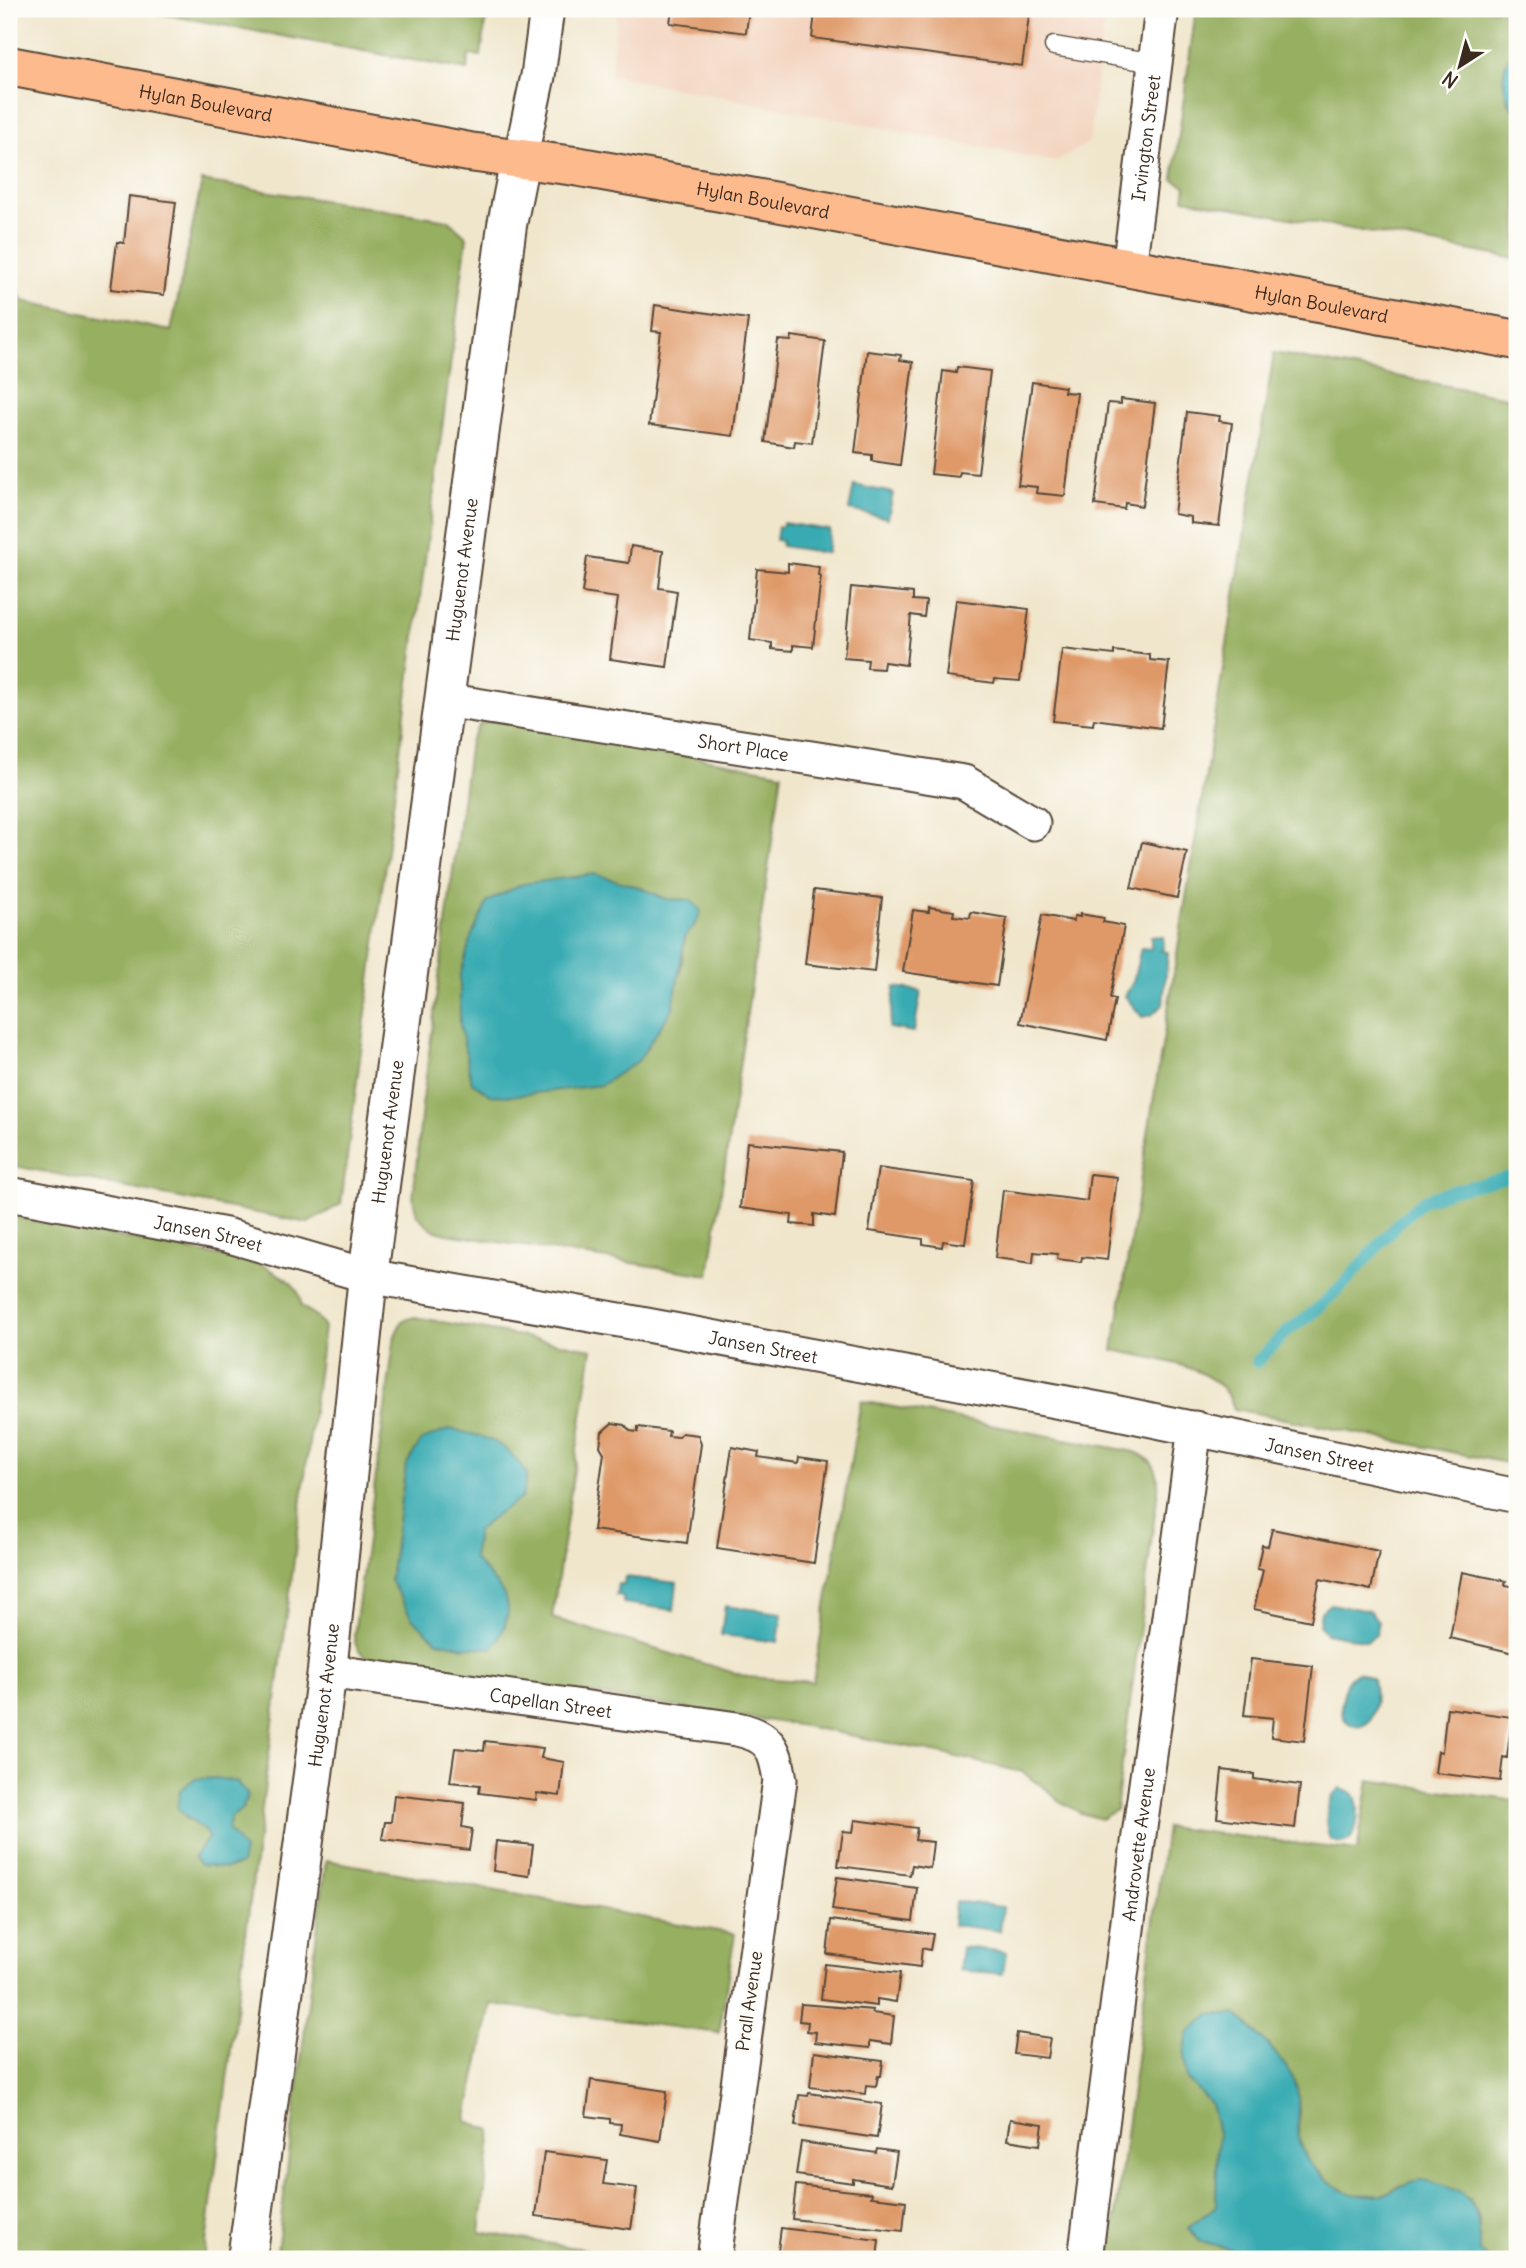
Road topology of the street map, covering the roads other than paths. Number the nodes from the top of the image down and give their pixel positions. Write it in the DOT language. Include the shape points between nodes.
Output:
graph roads {
  1 [pos="547,9"];
  2 [pos="1161,9"];
  3 [pos="1054,46"];
  4 [pos="1154,63"];
  5 [pos="9,66"];
  6 [pos="520,160"];
  7 [pos="1129,268"];
  8 [pos="1517,340"];
  9 [pos="444,700"];
  10 [pos="1033,823"];
  11 [pos="9,1194"];
  12 [pos="368,1276"];
  13 [pos="1195,1428"];
  14 [pos="1517,1496"];
  15 [pos="327,1671"];
  16 [pos="770,1744"];
  17 [pos="247,2259"];
  18 [pos="714,2259"];
  19 [pos="1085,2259"];
  1 -- 6 [label="street, Huguenot Avenue"];
  2 -- 4 [label="street, Irvington Street"];
  3 -- 4 [label="lane"];
  4 -- 7 [label="street, Irvington Street"];
  5 -- 6 [label="main road, Hylan Boulevard"];
  6 -- 7 [label="main road, Hylan Boulevard"];
  6 -- 9 [label="street, Huguenot Avenue" via="507,225"];
  7 -- 8 [label="main road, Hylan Boulevard"];
  9 -- 10 [label="street, Short Place" via="964,782"];
  9 -- 12 [label="street, Huguenot Avenue"];
  11 -- 12 [label="street, Jansen Street" via="226,1235"];
  12 -- 13 [label="street, Jansen Street"];
  12 -- 15 [label="street, Huguenot Avenue"];
  13 -- 14 [label="street, Jansen Street"];
  13 -- 19 [label="street, Androvette Avenue"];
  15 -- 16 [label="street, Capellan Street" via="737,1729 755,1733"];
  15 -- 17 [label="street, Huguenot Avenue"];
  16 -- 18 [label="street, Prall Avenue" via="780,1780"];
}
